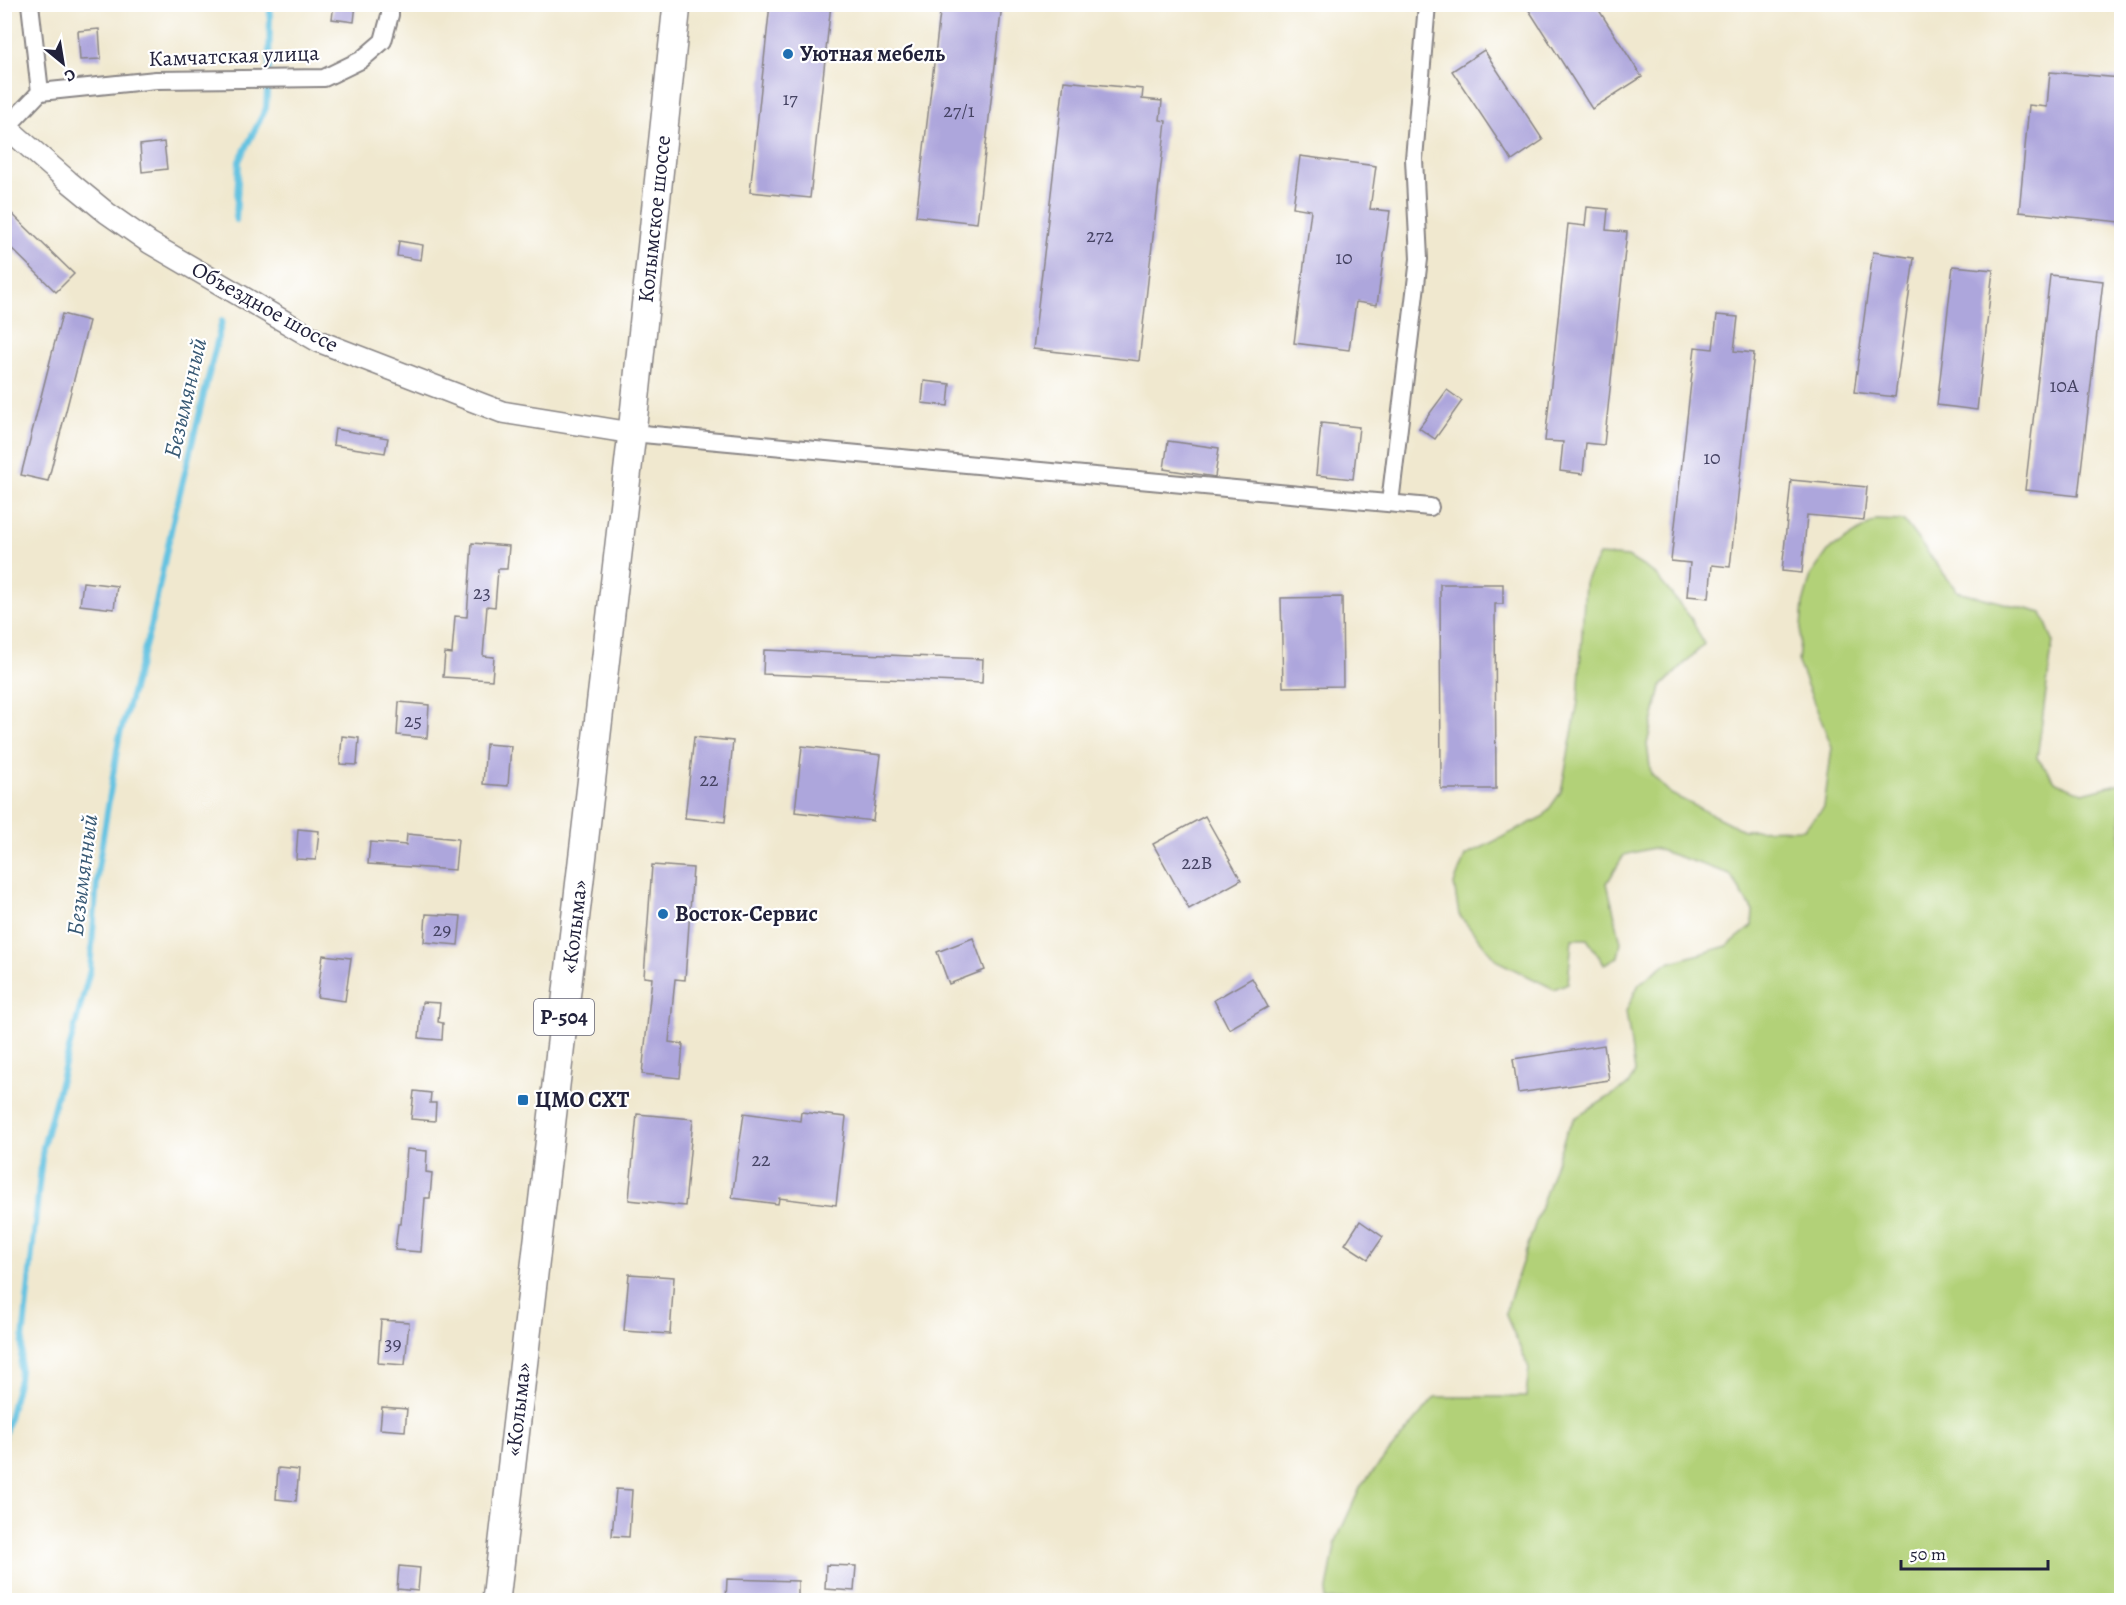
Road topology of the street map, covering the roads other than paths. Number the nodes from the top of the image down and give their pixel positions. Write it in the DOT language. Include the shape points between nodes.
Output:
graph roads {
  1 [pos="30,4"];
  2 [pos="390,4"];
  3 [pos="677,4"];
  4 [pos="1427,4"];
  5 [pos="40,92"];
  6 [pos="6,126"];
  7 [pos="633,433"];
  8 [pos="1390,503"];
  9 [pos="1430,507"];
  10 [pos="496,1600"];
  1 -- 5 [label="street"];
  2 -- 5 [label="street, Камчатская улица" via="383,41 361,60 324,78 156,80"];
  3 -- 7 [label="highway, Колымское шоссе"];
  4 -- 8 [label="street" via="1414,159 1419,259"];
  5 -- 6 [label="street"];
  6 -- 7 [label="street, Объездное шоссе" via="107,213 150,243 318,341 502,412"];
  7 -- 8 [label="street"];
  7 -- 10 [label="highway, «Колыма» / Р-504"];
  8 -- 9 [label="street"];
}
